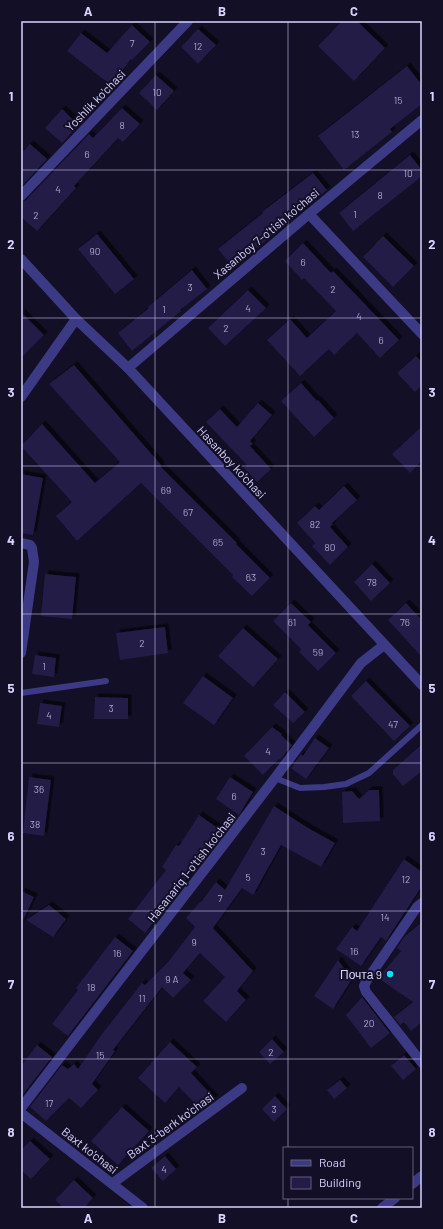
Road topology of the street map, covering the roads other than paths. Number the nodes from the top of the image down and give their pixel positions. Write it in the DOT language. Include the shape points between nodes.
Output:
graph roads {
  1 [pos="188,21"];
  2 [pos="422,120"];
  3 [pos="21,196"];
  4 [pos="309,214"];
  5 [pos="21,259"];
  6 [pos="76,319"];
  7 [pos="422,334"];
  8 [pos="128,368"];
  9 [pos="21,397"];
  10 [pos="21,543"];
  11 [pos="384,645"];
  12 [pos="21,653"];
  13 [pos="106,681"];
  14 [pos="422,685"];
  15 [pos="21,693"];
  16 [pos="422,725"];
  17 [pos="275,778"];
  18 [pos="422,903"];
  19 [pos="422,1063"];
  20 [pos="242,1088"];
  21 [pos="21,1108"];
  22 [pos="21,1113"];
  23 [pos="422,1176"];
  24 [pos="113,1183"];
  25 [pos="413,1183"];
  26 [pos="394,1199"];
  27 [pos="143,1208"];
  28 [pos="382,1208"];
  1 -- 3 [label="street, Yoshlik ko'chasi"];
  2 -- 4 [label="street, Xasanboy 7-o'tish ko'chasi"];
  4 -- 7 [label="street"];
  4 -- 8 [label="street, Xasanboy 7-o'tish ko'chasi"];
  5 -- 6 [label="street, Hasanboy ko'chasi"];
  6 -- 8 [label="street, Hasanboy ko'chasi"];
  6 -- 9 [label="street"];
  8 -- 11 [label="street, Hasanboy ko'chasi"];
  10 -- 12 [label="street" via="30,545 34,562"];
  11 -- 14 [label="street, Hasanboy ko'chasi"];
  11 -- 17 [label="street, Hasanariq 1-o'tish ko'chasi" via="361,663"];
  13 -- 15 [label="lane"];
  16 -- 17 [label="lane" via="369,773 346,784 300,788"];
  17 -- 21 [label="street, Hasanariq 1-o'tish ko'chasi"];
  18 -- 19 [label="street" via="364,986 366,992"];
  20 -- 24 [label="street, Baxt 3-berk ko'chasi"];
  22 -- 24 [label="street, Baxt ko'chasi"];
  23 -- 25 [label="street"];
  24 -- 27 [label="street, Baxt ko'chasi"];
  26 -- 28 [label="street"];
}
